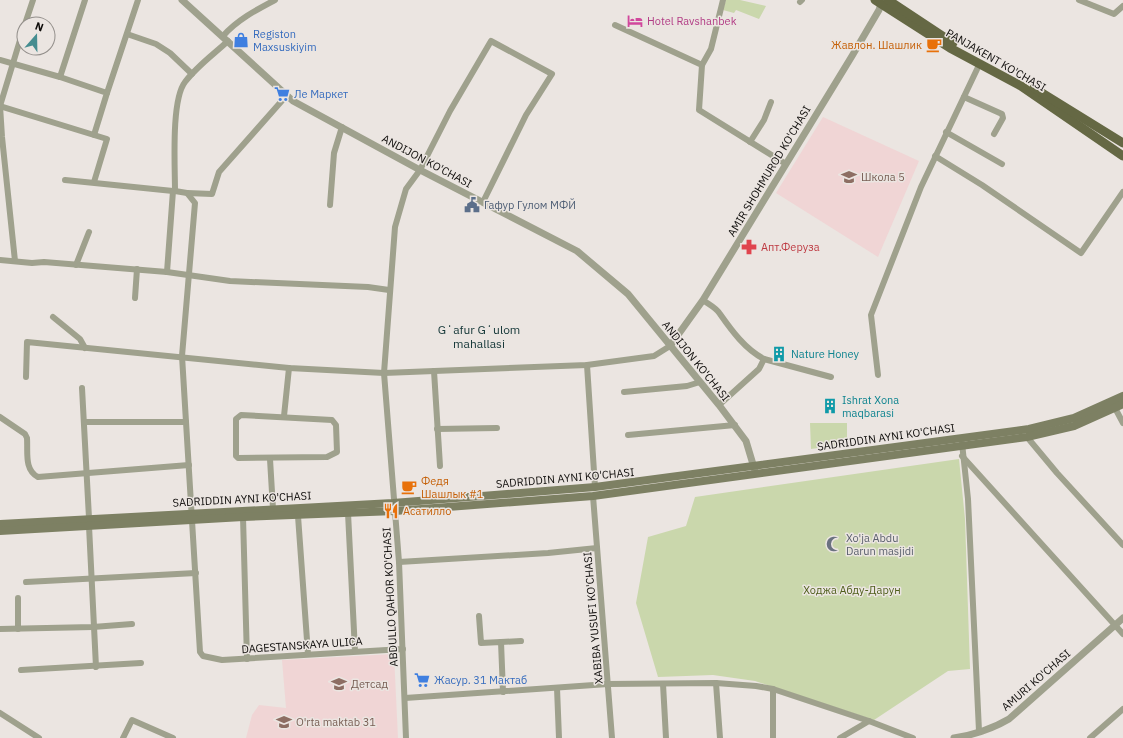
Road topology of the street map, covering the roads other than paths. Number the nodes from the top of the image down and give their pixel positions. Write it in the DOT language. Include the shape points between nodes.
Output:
graph roads {
  1 [pos="33,0"];
  2 [pos="85,0"];
  3 [pos="138,0"];
  4 [pos="182,0"];
  5 [pos="275,0"];
  6 [pos="723,0"];
  7 [pos="1079,0"];
  8 [pos="882,1"];
  9 [pos="1123,6"];
  10 [pos="28,16"];
  11 [pos="615,25"];
  12 [pos="127,34"];
  13 [pos="225,39"];
  14 [pos="16,56"];
  15 [pos="0,60"];
  16 [pos="14,63"];
  17 [pos="980,63"];
  18 [pos="702,65"];
  19 [pos="192,74"];
  20 [pos="60,77"];
  21 [pos="107,93"];
  22 [pos="287,96"];
  23 [pos="964,97"];
  24 [pos="771,102"];
  25 [pos="0,106"];
  26 [pos="342,127"];
  27 [pos="946,132"];
  28 [pos="994,134"];
  29 [pos="94,135"];
  30 [pos="1,137"];
  31 [pos="750,142"];
  32 [pos="1123,143"];
  33 [pos="935,156"];
  34 [pos="1123,156"];
  35 [pos="786,164"];
  36 [pos="1002,164"];
  37 [pos="420,170"];
  38 [pos="65,180"];
  39 [pos="94,182"];
  40 [pos="174,191"];
  41 [pos="187,192"];
  42 [pos="1123,192"];
  43 [pos="483,202"];
  44 [pos="330,205"];
  45 [pos="89,232"];
  46 [pos="0,260"];
  47 [pos="15,261"];
  48 [pos="76,265"];
  49 [pos="137,270"];
  50 [pos="166,272"];
  51 [pos="190,276"];
  52 [pos="389,290"];
  53 [pos="134,298"];
  54 [pos="703,300"];
  55 [pos="53,317"];
  56 [pos="670,346"];
  57 [pos="85,348"];
  58 [pos="182,356"];
  59 [pos="764,359"];
  60 [pos="587,365"];
  61 [pos="289,368"];
  62 [pos="434,371"];
  63 [pos="384,373"];
  64 [pos="878,375"];
  65 [pos="26,377"];
  66 [pos="831,377"];
  67 [pos="700,382"];
  68 [pos="82,388"];
  69 [pos="624,392"];
  70 [pos="1123,396"];
  71 [pos="1123,404"];
  72 [pos="719,405"];
  73 [pos="1115,408"];
  74 [pos="284,416"];
  75 [pos="0,417"];
  76 [pos="84,422"];
  77 [pos="186,422"];
  78 [pos="1123,423"];
  79 [pos="735,425"];
  80 [pos="496,428"];
  81 [pos="437,429"];
  82 [pos="628,435"];
  83 [pos="1026,437"];
  84 [pos="961,441"];
  85 [pos="962,456"];
  86 [pos="270,459"];
  87 [pos="189,465"];
  88 [pos="440,466"];
  89 [pos="755,471"];
  90 [pos="86,472"];
  91 [pos="595,488"];
  92 [pos="593,496"];
  93 [pos="394,507"];
  94 [pos="273,509"];
  95 [pos="348,513"];
  96 [pos="192,516"];
  97 [pos="298,516"];
  98 [pos="244,517"];
  99 [pos="89,522"];
  100 [pos="0,524"];
  101 [pos="0,531"];
  102 [pos="1123,545"];
  103 [pos="597,548"];
  104 [pos="399,562"];
  105 [pos="196,573"];
  106 [pos="91,579"];
  107 [pos="26,582"];
  108 [pos="18,598"];
  109 [pos="479,616"];
  110 [pos="1123,618"];
  111 [pos="132,624"];
  112 [pos="1115,625"];
  113 [pos="93,627"];
  114 [pos="18,629"];
  115 [pos="0,630"];
  116 [pos="1123,634"];
  117 [pos="521,641"];
  118 [pos="501,642"];
  119 [pos="403,649"];
  120 [pos="355,651"];
  121 [pos="308,654"];
  122 [pos="246,659"];
  123 [pos="141,663"];
  124 [pos="96,667"];
  125 [pos="20,670"];
  126 [pos="716,683"];
  127 [pos="608,684"];
  128 [pos="663,684"];
  129 [pos="557,688"];
  130 [pos="773,689"];
  131 [pos="503,692"];
  132 [pos="405,698"];
  133 [pos="1120,712"];
  134 [pos="0,713"];
  135 [pos="1123,720"];
  136 [pos="869,721"];
  137 [pos="979,731"];
  138 [pos="34,737"];
  139 [pos="123,738"];
  140 [pos="173,738"];
  141 [pos="406,738"];
  142 [pos="559,738"];
  143 [pos="612,738"];
  144 [pos="666,738"];
  145 [pos="720,738"];
  146 [pos="773,738"];
  147 [pos="840,738"];
  148 [pos="913,738"];
  149 [pos="954,738"];
  150 [pos="1090,738"];
  1 -- 10 [label="street"];
  2 -- 20 [label="street"];
  3 -- 12 [label="street"];
  4 -- 13 [label="street, ANDIJON KO'CHASI"];
  5 -- 13 [label="street" via="230,29"];
  6 -- 18 [label="street" via="711,49"];
  7 -- 9 [label="street" via="1110,14 1117,13"];
  8 -- 17 [label="main road, PANJAKENT KO'CHASI" via="929,36"];
  8 -- 32 [label="main road, PANJAKENT KO'CHASI" via="1006,71"];
  8 -- 35 [label="street, AMIR SHOHMUROD KO'CHASI" via="852,56"];
  11 -- 18 [label="street"];
  12 -- 19 [label="street" via="156,44 170,53"];
  12 -- 21 [label="street"];
  13 -- 19 [label="street"];
  13 -- 22 [label="street, ANDIJON KO'CHASI"];
  14 -- 16 [label="street"];
  15 -- 16 [label="street"];
  16 -- 20 [label="street"];
  16 -- 25 [label="street"];
  17 -- 23 [label="street"];
  17 -- 34 [label="main road, PANJAKENT KO'CHASI" via="1021,86"];
  18 -- 31 [label="street" via="699,110"];
  19 -- 40 [label="street" via="178,94"];
  20 -- 21 [label="street"];
  21 -- 29 [label="street"];
  22 -- 26 [label="street, ANDIJON KO'CHASI"];
  22 -- 41 [label="street" via="219,172 212,194"];
  23 -- 27 [label="street"];
  23 -- 28 [label="street" via="1002,114 1003,118"];
  24 -- 31 [label="street" via="764,120"];
  25 -- 29 [label="street"];
  25 -- 30 [label="street"];
  26 -- 37 [label="street, ANDIJON KO'CHASI"];
  26 -- 44 [label="street" via="334,153"];
  27 -- 33 [label="street"];
  27 -- 36 [label="street"];
  29 -- 39 [label="street" via="107,139"];
  30 -- 47 [label="street"];
  31 -- 35 [label="street"];
  33 -- 42 [label="street" via="1081,253"];
  33 -- 64 [label="street" via="871,315"];
  35 -- 54 [label="street, AMIR SHOHMUROD KO'CHASI"];
  37 -- 43 [label="street, ANDIJON KO'CHASI"];
  37 -- 43 [label="street, ABDULLO QAHOR KO'CHASI" via="490,41 552,74 526,115"];
  37 -- 52 [label="street, ABDULLO QAHOR KO'CHASI" via="406,189 395,227"];
  38 -- 39 [label="street"];
  39 -- 40 [label="street"];
  40 -- 41 [label="street"];
  40 -- 50 [label="street"];
  41 -- 51 [label="street" via="195,203"];
  43 -- 56 [label="street, ANDIJON KO'CHASI" via="577,251 628,294"];
  45 -- 48 [label="street"];
  46 -- 47 [label="street"];
  47 -- 48 [label="street"];
  48 -- 49 [label="street"];
  49 -- 50 [label="street"];
  49 -- 53 [label="street"];
  50 -- 51 [label="street"];
  51 -- 52 [label="street" via="230,281 342,285"];
  51 -- 58 [label="street"];
  52 -- 63 [label="street, ABDULLO QAHOR KO'CHASI"];
  54 -- 56 [label="street, AMIR SHOHMUROD KO'CHASI"];
  54 -- 59 [label="street" via="720,313 754,354"];
  55 -- 57 [label="street" via="80,339"];
  56 -- 60 [label="street" via="654,356"];
  56 -- 67 [label="street, ANDIJON KO'CHASI"];
  57 -- 58 [label="street"];
  57 -- 65 [label="street" via="27,342"];
  58 -- 61 [label="street"];
  58 -- 77 [label="street"];
  59 -- 66 [label="street"];
  59 -- 72 [label="street" via="759,369"];
  60 -- 62 [label="street"];
  60 -- 91 [label="street"];
  61 -- 63 [label="street"];
  61 -- 74 [label="street"];
  62 -- 63 [label="street"];
  62 -- 81 [label="street"];
  63 -- 93 [label="street, ABDULLO QAHOR KO'CHASI"];
  67 -- 69 [label="street" via="687,386"];
  67 -- 72 [label="street, ANDIJON KO'CHASI"];
  68 -- 76 [label="street"];
  70 -- 84 [label="main road, SADRIDDIN AYNI KO'CHASI" via="1089,413 1059,423"];
  71 -- 73 [label="main road, SADRIDDIN AYNI KO'CHASI"];
  72 -- 79 [label="street, ANDIJON KO'CHASI"];
  73 -- 78 [label="street"];
  73 -- 83 [label="main road, SADRIDDIN AYNI KO'CHASI" via="1074,426"];
  74 -- 86 [label="street" via="241,415 236,419 236,456"];
  74 -- 86 [label="street" via="332,420 336,425 337,452 327,457"];
  75 -- 90 [label="street" via="25,434 28,468 31,474 38,477"];
  76 -- 77 [label="street"];
  76 -- 90 [label="street"];
  77 -- 87 [label="street"];
  79 -- 82 [label="street"];
  79 -- 89 [label="street, ANDIJON KO'CHASI" via="746,441"];
  80 -- 81 [label="street"];
  81 -- 88 [label="street"];
  83 -- 84 [label="main road, SADRIDDIN AYNI KO'CHASI"];
  83 -- 102 [label="street"];
  84 -- 85 [label="street"];
  84 -- 89 [label="main road, SADRIDDIN AYNI KO'CHASI"];
  85 -- 112 [label="street"];
  85 -- 137 [label="street" via="968,499"];
  86 -- 94 [label="street"];
  87 -- 90 [label="street"];
  87 -- 96 [label="street"];
  89 -- 91 [label="main road, SADRIDDIN AYNI KO'CHASI"];
  89 -- 92 [label="main road, SADRIDDIN AYNI KO'CHASI"];
  90 -- 99 [label="street"];
  91 -- 93 [label="main road, SADRIDDIN AYNI KO'CHASI"];
  92 -- 93 [label="main road, SADRIDDIN AYNI KO'CHASI"];
  92 -- 103 [label="street, XABIBA YUSUFI KO'CHASI"];
  93 -- 94 [label="main road, SADRIDDIN AYNI KO'CHASI"];
  93 -- 95 [label="main road, SADRIDDIN AYNI KO'CHASI"];
  93 -- 104 [label="street, ABDULLO QAHOR KO'CHASI"];
  94 -- 96 [label="main road, SADRIDDIN AYNI KO'CHASI"];
  95 -- 97 [label="main road, SADRIDDIN AYNI KO'CHASI"];
  95 -- 120 [label="street"];
  96 -- 98 [label="main road, SADRIDDIN AYNI KO'CHASI"];
  96 -- 99 [label="main road, SADRIDDIN AYNI KO'CHASI"];
  96 -- 105 [label="street"];
  97 -- 98 [label="main road, SADRIDDIN AYNI KO'CHASI"];
  97 -- 121 [label="street"];
  98 -- 122 [label="street"];
  99 -- 100 [label="main road, SADRIDDIN AYNI KO'CHASI"];
  99 -- 101 [label="main road, SADRIDDIN AYNI KO'CHASI"];
  99 -- 106 [label="street"];
  103 -- 104 [label="street"];
  103 -- 127 [label="street, XABIBA YUSUFI KO'CHASI"];
  104 -- 119 [label="street, ABDULLO QAHOR KO'CHASI"];
  105 -- 106 [label="street"];
  105 -- 122 [label="street, DAGESTANSKAYA ULICA" via="200,652 203,656 222,660"];
  106 -- 107 [label="street"];
  106 -- 113 [label="street"];
  108 -- 114 [label="street"];
  109 -- 118 [label="street" via="481,643"];
  110 -- 112 [label="street, AMURI KO'CHASI"];
  111 -- 113 [label="street"];
  112 -- 116 [label="street"];
  112 -- 137 [label="street, AMURI KO'CHASI" via="1009,719 996,727"];
  113 -- 114 [label="street"];
  113 -- 124 [label="street"];
  114 -- 115 [label="street"];
  117 -- 118 [label="street"];
  118 -- 131 [label="street"];
  119 -- 120 [label="street, DAGESTANSKAYA ULICA"];
  119 -- 132 [label="street, ABDULLO QAHOR KO'CHASI"];
  120 -- 121 [label="street, DAGESTANSKAYA ULICA"];
  121 -- 122 [label="street, DAGESTANSKAYA ULICA"];
  123 -- 124 [label="street"];
  124 -- 125 [label="street"];
  126 -- 128 [label="street"];
  126 -- 130 [label="street"];
  126 -- 145 [label="street"];
  127 -- 128 [label="street"];
  127 -- 129 [label="street"];
  127 -- 143 [label="street, XABIBA YUSUFI KO'CHASI"];
  128 -- 144 [label="street"];
  129 -- 131 [label="street"];
  129 -- 142 [label="street"];
  130 -- 136 [label="street"];
  130 -- 146 [label="street"];
  131 -- 132 [label="street"];
  132 -- 141 [label="street, ABDULLO QAHOR KO'CHASI"];
  133 -- 135 [label="street"];
  133 -- 150 [label="street"];
  134 -- 138 [label="street"];
  136 -- 147 [label="street"];
  136 -- 148 [label="street"];
  137 -- 149 [label="street, AMURI KO'CHASI"];
  139 -- 140 [label="street" via="132,720"];
}
